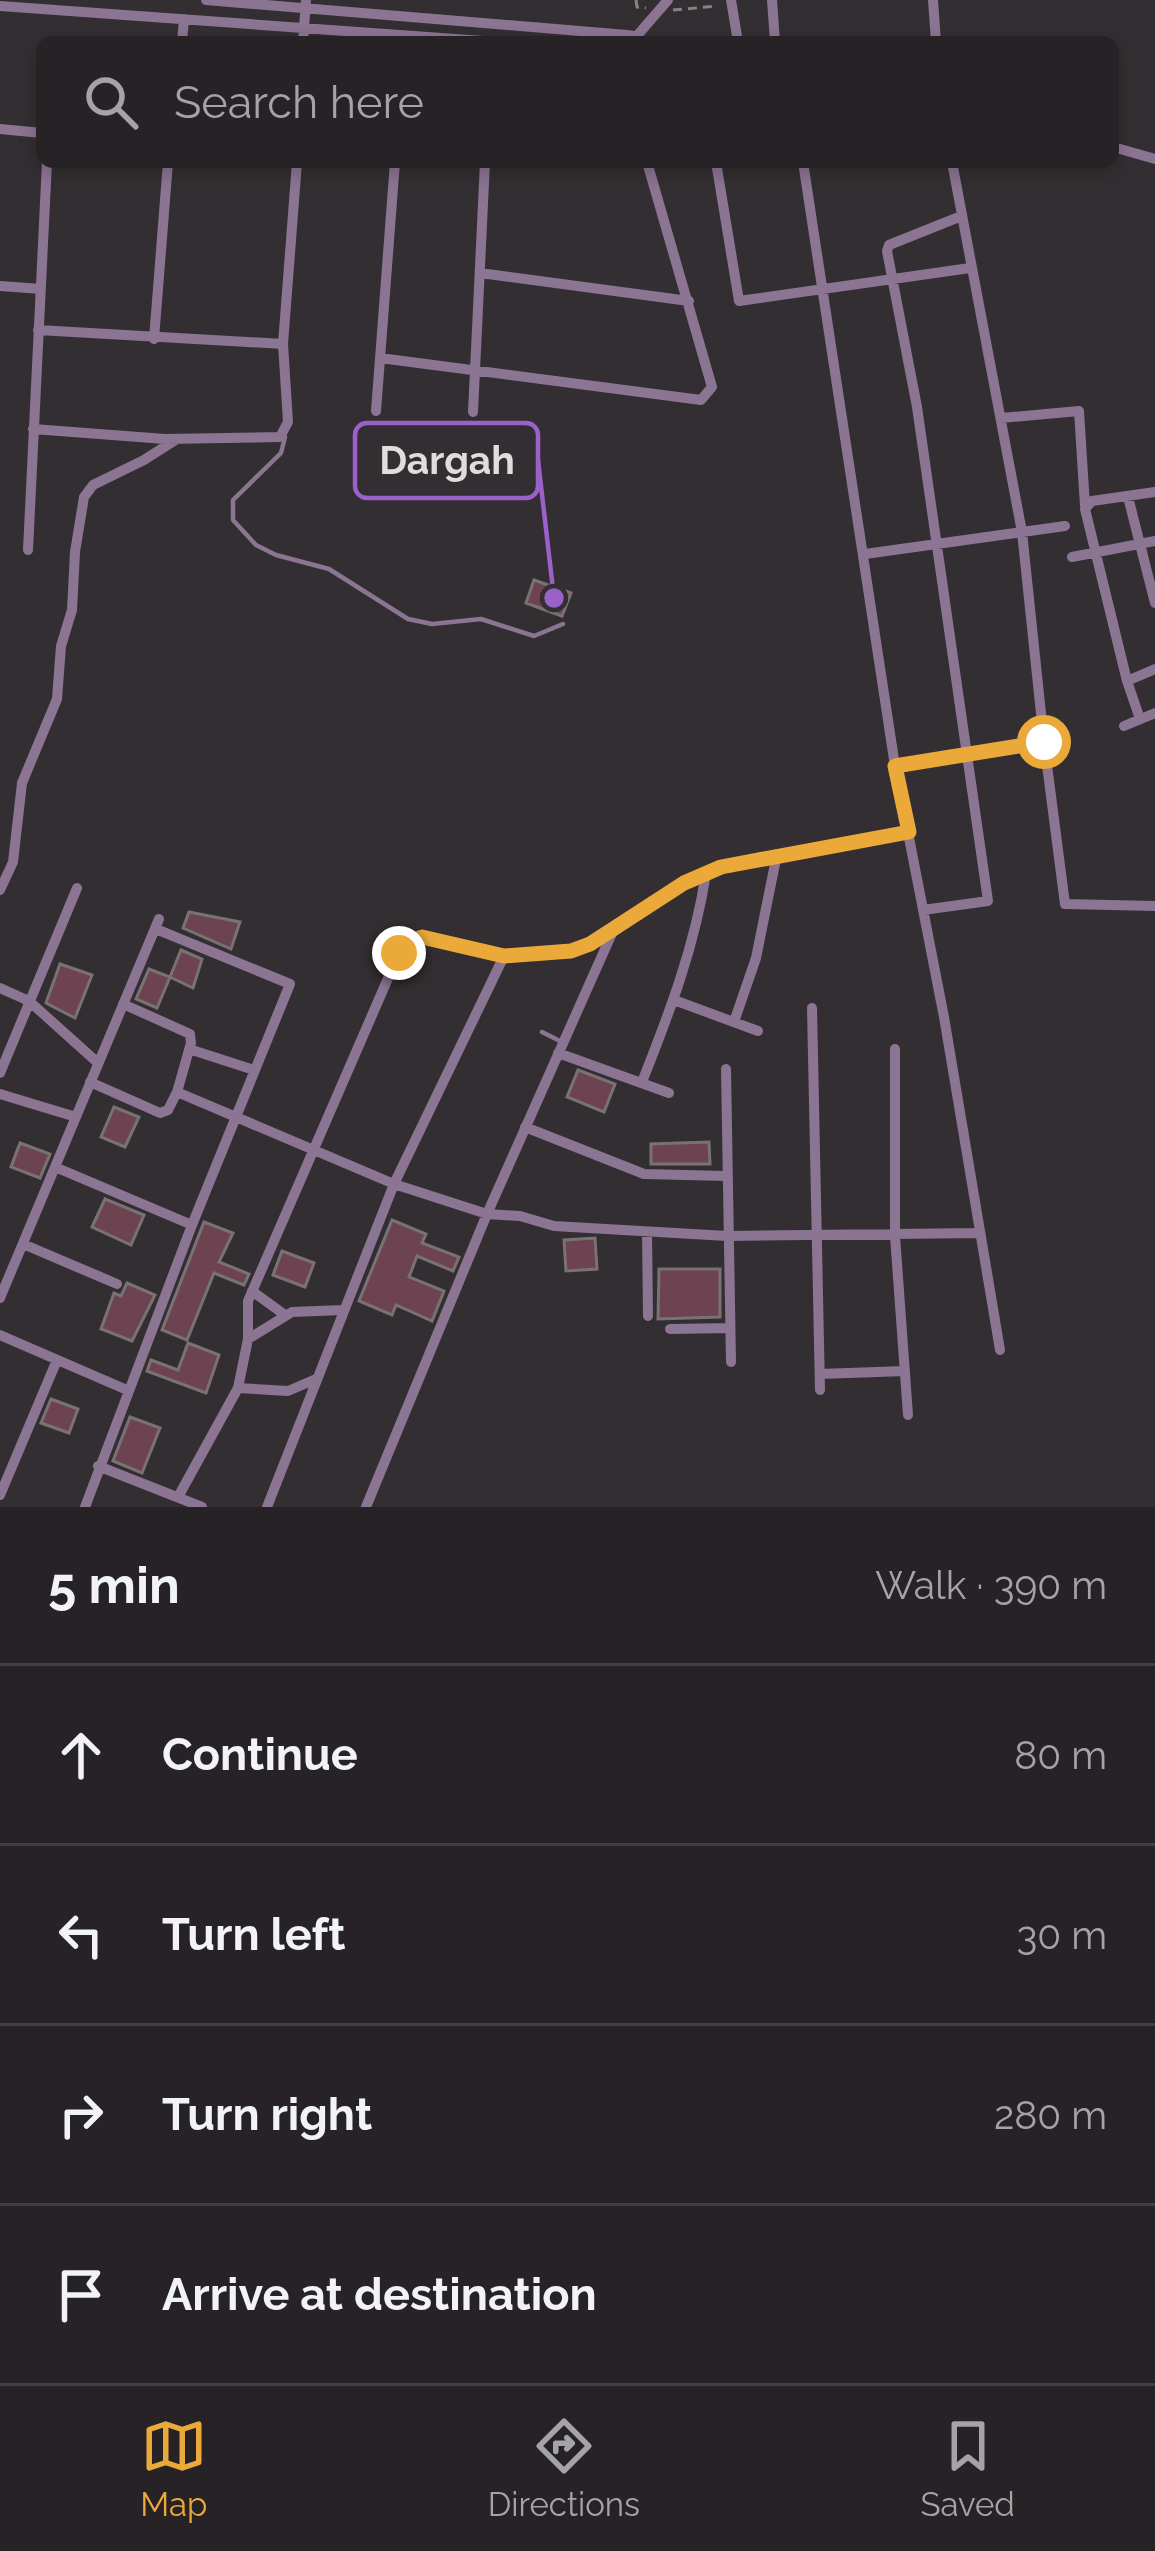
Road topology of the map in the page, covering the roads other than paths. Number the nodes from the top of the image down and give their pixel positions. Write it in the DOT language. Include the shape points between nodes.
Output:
graph roads {
  1 [pos="206,0"];
  2 [pos="772,0"];
  3 [pos="933,0"];
  4 [pos="731,2"];
  5 [pos="306,4"];
  6 [pos="664,4"];
  7 [pos="0,5"];
  8 [pos="184,19"];
  9 [pos="183,36"];
  10 [pos="304,36"];
  11 [pos="598,36"];
  12 [pos="638,36"];
  13 [pos="737,36"];
  14 [pos="775,36"];
  15 [pos="936,36"];
  16 [pos="0,129"];
  17 [pos="36,133"];
  18 [pos="1119,149"];
  19 [pos="1155,159"];
  20 [pos="47,168"];
  21 [pos="168,168"];
  22 [pos="297,168"];
  23 [pos="395,168"];
  24 [pos="485,168"];
  25 [pos="649,168"];
  26 [pos="717,168"];
  27 [pos="804,168"];
  28 [pos="953,168"];
  29 [pos="959,217"];
  30 [pos="970,268"];
  31 [pos="480,273"];
  32 [pos="894,280"];
  33 [pos="0,286"];
  34 [pos="40,289"];
  35 [pos="823,290"];
  36 [pos="689,301"];
  37 [pos="38,330"];
  38 [pos="154,339"];
  39 [pos="283,344"];
  40 [pos="380,358"];
  41 [pos="475,370"];
  42 [pos="376,411"];
  43 [pos="473,412"];
  44 [pos="1001,418"];
  45 [pos="33,428"];
  46 [pos="285,431"];
  47 [pos="177,439"];
  48 [pos="1155,492"];
  49 [pos="1128,497"];
  50 [pos="1085,506"];
  51 [pos="1065,526"];
  52 [pos="1022,532"];
  53 [pos="1155,541"];
  54 [pos="937,544"];
  55 [pos="1139,544"];
  56 [pos="28,550"];
  57 [pos="1094,553"];
  58 [pos="866,554"];
  59 [pos="1072,557"];
  60 [pos="1155,603"];
  61 [pos="563,624"];
  62 [pos="1155,669"];
  63 [pos="1127,681"];
  64 [pos="1155,712"];
  65 [pos="1140,718"];
  66 [pos="1124,726"];
  67 [pos="1044,742"];
  68 [pos="968,755"];
  69 [pos="895,766"];
  70 [pos="909,832"];
  71 [pos="777,854"];
  72 [pos="706,873"];
  73 [pos="77,888"];
  74 [pos="0,890"];
  75 [pos="1155,906"];
  76 [pos="923,910"];
  77 [pos="613,929"];
  78 [pos="504,956"];
  79 [pos="0,988"];
  80 [pos="674,1000"];
  81 [pos="29,1001"];
  82 [pos="123,1004"];
  83 [pos="812,1008"];
  84 [pos="734,1022"];
  85 [pos="758,1031"];
  86 [pos="542,1032"];
  87 [pos="560,1047"];
  88 [pos="189,1049"];
  89 [pos="896,1049"];
  90 [pos="98,1063"];
  91 [pos="726,1069"];
  92 [pos="254,1070"];
  93 [pos="0,1073"];
  94 [pos="90,1082"];
  95 [pos="642,1082"];
  96 [pos="177,1092"];
  97 [pos="669,1093"];
  98 [pos="0,1094"];
  99 [pos="76,1117"];
  100 [pos="238,1117"];
  101 [pos="525,1127"];
  102 [pos="314,1151"];
  103 [pos="55,1167"];
  104 [pos="726,1176"];
  105 [pos="394,1184"];
  106 [pos="487,1214"];
  107 [pos="192,1225"];
  108 [pos="647,1232"];
  109 [pos="980,1233"];
  110 [pos="727,1236"];
  111 [pos="818,1236"];
  112 [pos="895,1236"];
  113 [pos="23,1244"];
  114 [pos="117,1284"];
  115 [pos="252,1291"];
  116 [pos="0,1298"];
  117 [pos="343,1310"];
  118 [pos="285,1315"];
  119 [pos="648,1316"];
  120 [pos="730,1328"];
  121 [pos="670,1329"];
  122 [pos="0,1335"];
  123 [pos="248,1340"];
  124 [pos="1000,1350"];
  125 [pos="57,1360"];
  126 [pos="731,1361"];
  127 [pos="904,1371"];
  128 [pos="820,1374"];
  129 [pos="316,1379"];
  130 [pos="238,1388"];
  131 [pos="127,1390"];
  132 [pos="820,1390"];
  133 [pos="908,1415"];
  134 [pos="98,1466"];
  135 [pos="0,1496"];
  136 [pos="178,1497"];
  137 [pos="85,1507"];
  138 [pos="202,1507"];
  139 [pos="267,1507"];
  140 [pos="366,1507"];
  1 -- 5 [label="street"];
  2 -- 14 [label="street"];
  3 -- 15 [label="street"];
  4 -- 13 [label="street"];
  5 -- 10 [label="street"];
  5 -- 11 [label="street"];
  6 -- 12 [label="street"];
  7 -- 8 [label="street"];
  8 -- 9 [label="street"];
  8 -- 10 [label="street"];
  16 -- 17 [label="street"];
  18 -- 19 [label="street"];
  20 -- 34 [label="street"];
  21 -- 38 [label="street"];
  22 -- 39 [label="street"];
  23 -- 40 [label="street"];
  24 -- 31 [label="street"];
  25 -- 36 [label="street"];
  26 -- 35 [label="street" via="739,301"];
  27 -- 35 [label="street"];
  28 -- 29 [label="street"];
  29 -- 30 [label="street"];
  29 -- 32 [label="street" via="889,245"];
  30 -- 32 [label="street"];
  30 -- 44 [label="street"];
  31 -- 36 [label="street"];
  31 -- 41 [label="street"];
  32 -- 35 [label="street"];
  32 -- 54 [label="street"];
  33 -- 34 [label="street"];
  34 -- 37 [label="street"];
  35 -- 58 [label="street"];
  36 -- 41 [label="street" via="712,387 701,400"];
  37 -- 38 [label="street"];
  37 -- 45 [label="street"];
  38 -- 39 [label="street"];
  39 -- 46 [label="street"];
  40 -- 41 [label="street"];
  40 -- 42 [label="street"];
  41 -- 43 [label="street"];
  44 -- 50 [label="street" via="1079,411"];
  44 -- 52 [label="street"];
  45 -- 47 [label="street"];
  45 -- 56 [label="street"];
  46 -- 47 [label="street" via="272,440"];
  46 -- 61 [label="lane" via="281,453 233,500 233,520 256,545 329,569 421,623 481,619 534,637"];
  47 -- 74 [label="street" via="84,497 57,699 22,783 13,862"];
  48 -- 49 [label="street"];
  49 -- 50 [label="street"];
  49 -- 55 [label="street"];
  50 -- 57 [label="street"];
  51 -- 52 [label="street"];
  52 -- 54 [label="street"];
  52 -- 67 [label="street"];
  53 -- 55 [label="street"];
  54 -- 58 [label="street"];
  54 -- 68 [label="street"];
  55 -- 57 [label="street"];
  55 -- 60 [label="street"];
  57 -- 59 [label="street"];
  57 -- 63 [label="street"];
  58 -- 69 [label="street"];
  62 -- 63 [label="street"];
  63 -- 65 [label="street"];
  64 -- 65 [label="street"];
  65 -- 66 [label="street"];
  67 -- 68 [label="street"];
  67 -- 75 [label="street" via="1065,904"];
  68 -- 69 [label="street"];
  68 -- 76 [label="street" via="988,901"];
  69 -- 70 [label="street"];
  70 -- 71 [label="street"];
  70 -- 76 [label="street"];
  71 -- 72 [label="street"];
  71 -- 84 [label="street"];
  72 -- 77 [label="street"];
  72 -- 80 [label="street"];
  73 -- 81 [label="street"];
  76 -- 109 [label="street"];
  77 -- 78 [label="street" via="571,951"];
  77 -- 87 [label="street"];
  78 -- 102 [label="street" via="410,941"];
  78 -- 105 [label="street"];
  79 -- 81 [label="street"];
  80 -- 84 [label="street"];
  80 -- 95 [label="street"];
  81 -- 90 [label="street"];
  81 -- 93 [label="street"];
  82 -- 88 [label="street" via="182,1027"];
  82 -- 90 [label="street"];
  82 -- 92 [label="street" via="157,924 290,985"];
  83 -- 111 [label="street"];
  84 -- 85 [label="street"];
  86 -- 87 [label="lane"];
  87 -- 95 [label="street"];
  87 -- 101 [label="street"];
  88 -- 92 [label="street"];
  88 -- 96 [label="street"];
  89 -- 112 [label="street"];
  90 -- 94 [label="street"];
  91 -- 104 [label="street"];
  92 -- 100 [label="street"];
  94 -- 96 [label="street" via="160,1113"];
  94 -- 99 [label="street"];
  95 -- 97 [label="street"];
  96 -- 100 [label="street"];
  98 -- 99 [label="street"];
  99 -- 103 [label="street"];
  100 -- 102 [label="street"];
  100 -- 107 [label="street"];
  101 -- 104 [label="street" via="644,1174"];
  101 -- 106 [label="street"];
  102 -- 105 [label="street"];
  102 -- 115 [label="street"];
  103 -- 107 [label="street"];
  103 -- 113 [label="street"];
  104 -- 110 [label="street"];
  105 -- 106 [label="street"];
  105 -- 117 [label="street"];
  106 -- 108 [label="street"];
  106 -- 140 [label="street"];
  107 -- 131 [label="street"];
  108 -- 110 [label="street"];
  108 -- 119 [label="street"];
  109 -- 112 [label="street"];
  109 -- 124 [label="street"];
  110 -- 111 [label="street"];
  110 -- 120 [label="street"];
  111 -- 112 [label="street"];
  111 -- 128 [label="street"];
  112 -- 127 [label="street"];
  113 -- 114 [label="street"];
  113 -- 116 [label="street"];
  115 -- 118 [label="street"];
  115 -- 123 [label="street"];
  117 -- 118 [label="street"];
  117 -- 129 [label="street"];
  118 -- 123 [label="street"];
  120 -- 121 [label="street"];
  120 -- 126 [label="street"];
  122 -- 125 [label="street"];
  123 -- 130 [label="street"];
  125 -- 131 [label="street"];
  125 -- 135 [label="street"];
  127 -- 128 [label="street"];
  127 -- 133 [label="street"];
  128 -- 132 [label="street"];
  129 -- 130 [label="street" via="288,1390"];
  129 -- 139 [label="street"];
  130 -- 136 [label="street"];
  131 -- 134 [label="street"];
  134 -- 136 [label="street"];
  134 -- 137 [label="street"];
  136 -- 138 [label="street"];
}
